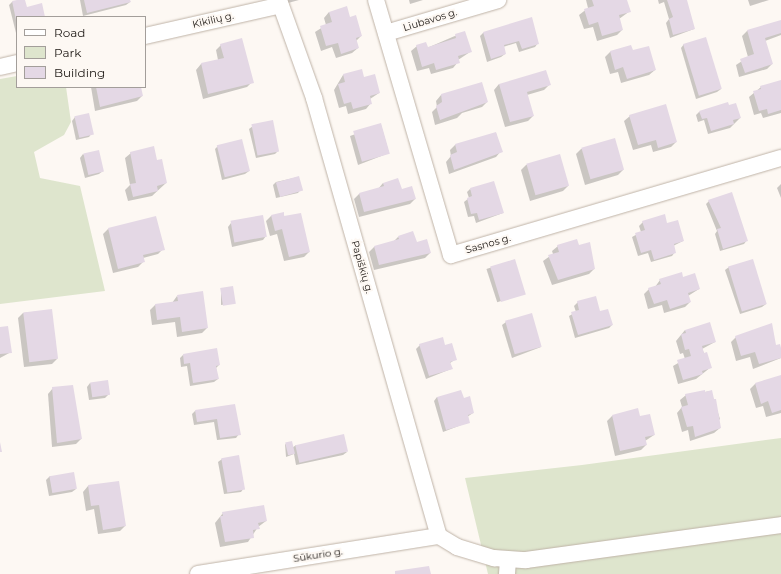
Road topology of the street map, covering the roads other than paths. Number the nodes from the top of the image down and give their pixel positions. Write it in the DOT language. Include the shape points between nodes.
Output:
graph roads {
  1 [pos="376,0"];
  2 [pos="498,0"];
  3 [pos="280,2"];
  4 [pos="386,33"];
  5 [pos="146,36"];
  6 [pos="16,63"];
  7 [pos="0,67"];
  8 [pos="781,158"];
  9 [pos="781,525"];
  10 [pos="439,536"];
  11 [pos="508,567"];
  12 [pos="198,574"];
  1 -- 4 [label="street, Sasnos g."];
  2 -- 4 [label="street, Liubavos g."];
  3 -- 5 [label="street, Kikilių g."];
  3 -- 10 [label="street, Papiškių g." via="314,98"];
  4 -- 8 [label="street, Sasnos g." via="451,255"];
  6 -- 7 [label="street"];
  9 -- 11 [label="street" via="526,560"];
  10 -- 11 [label="street" via="457,547"];
  10 -- 12 [label="street, Sūkurio g."];
}
